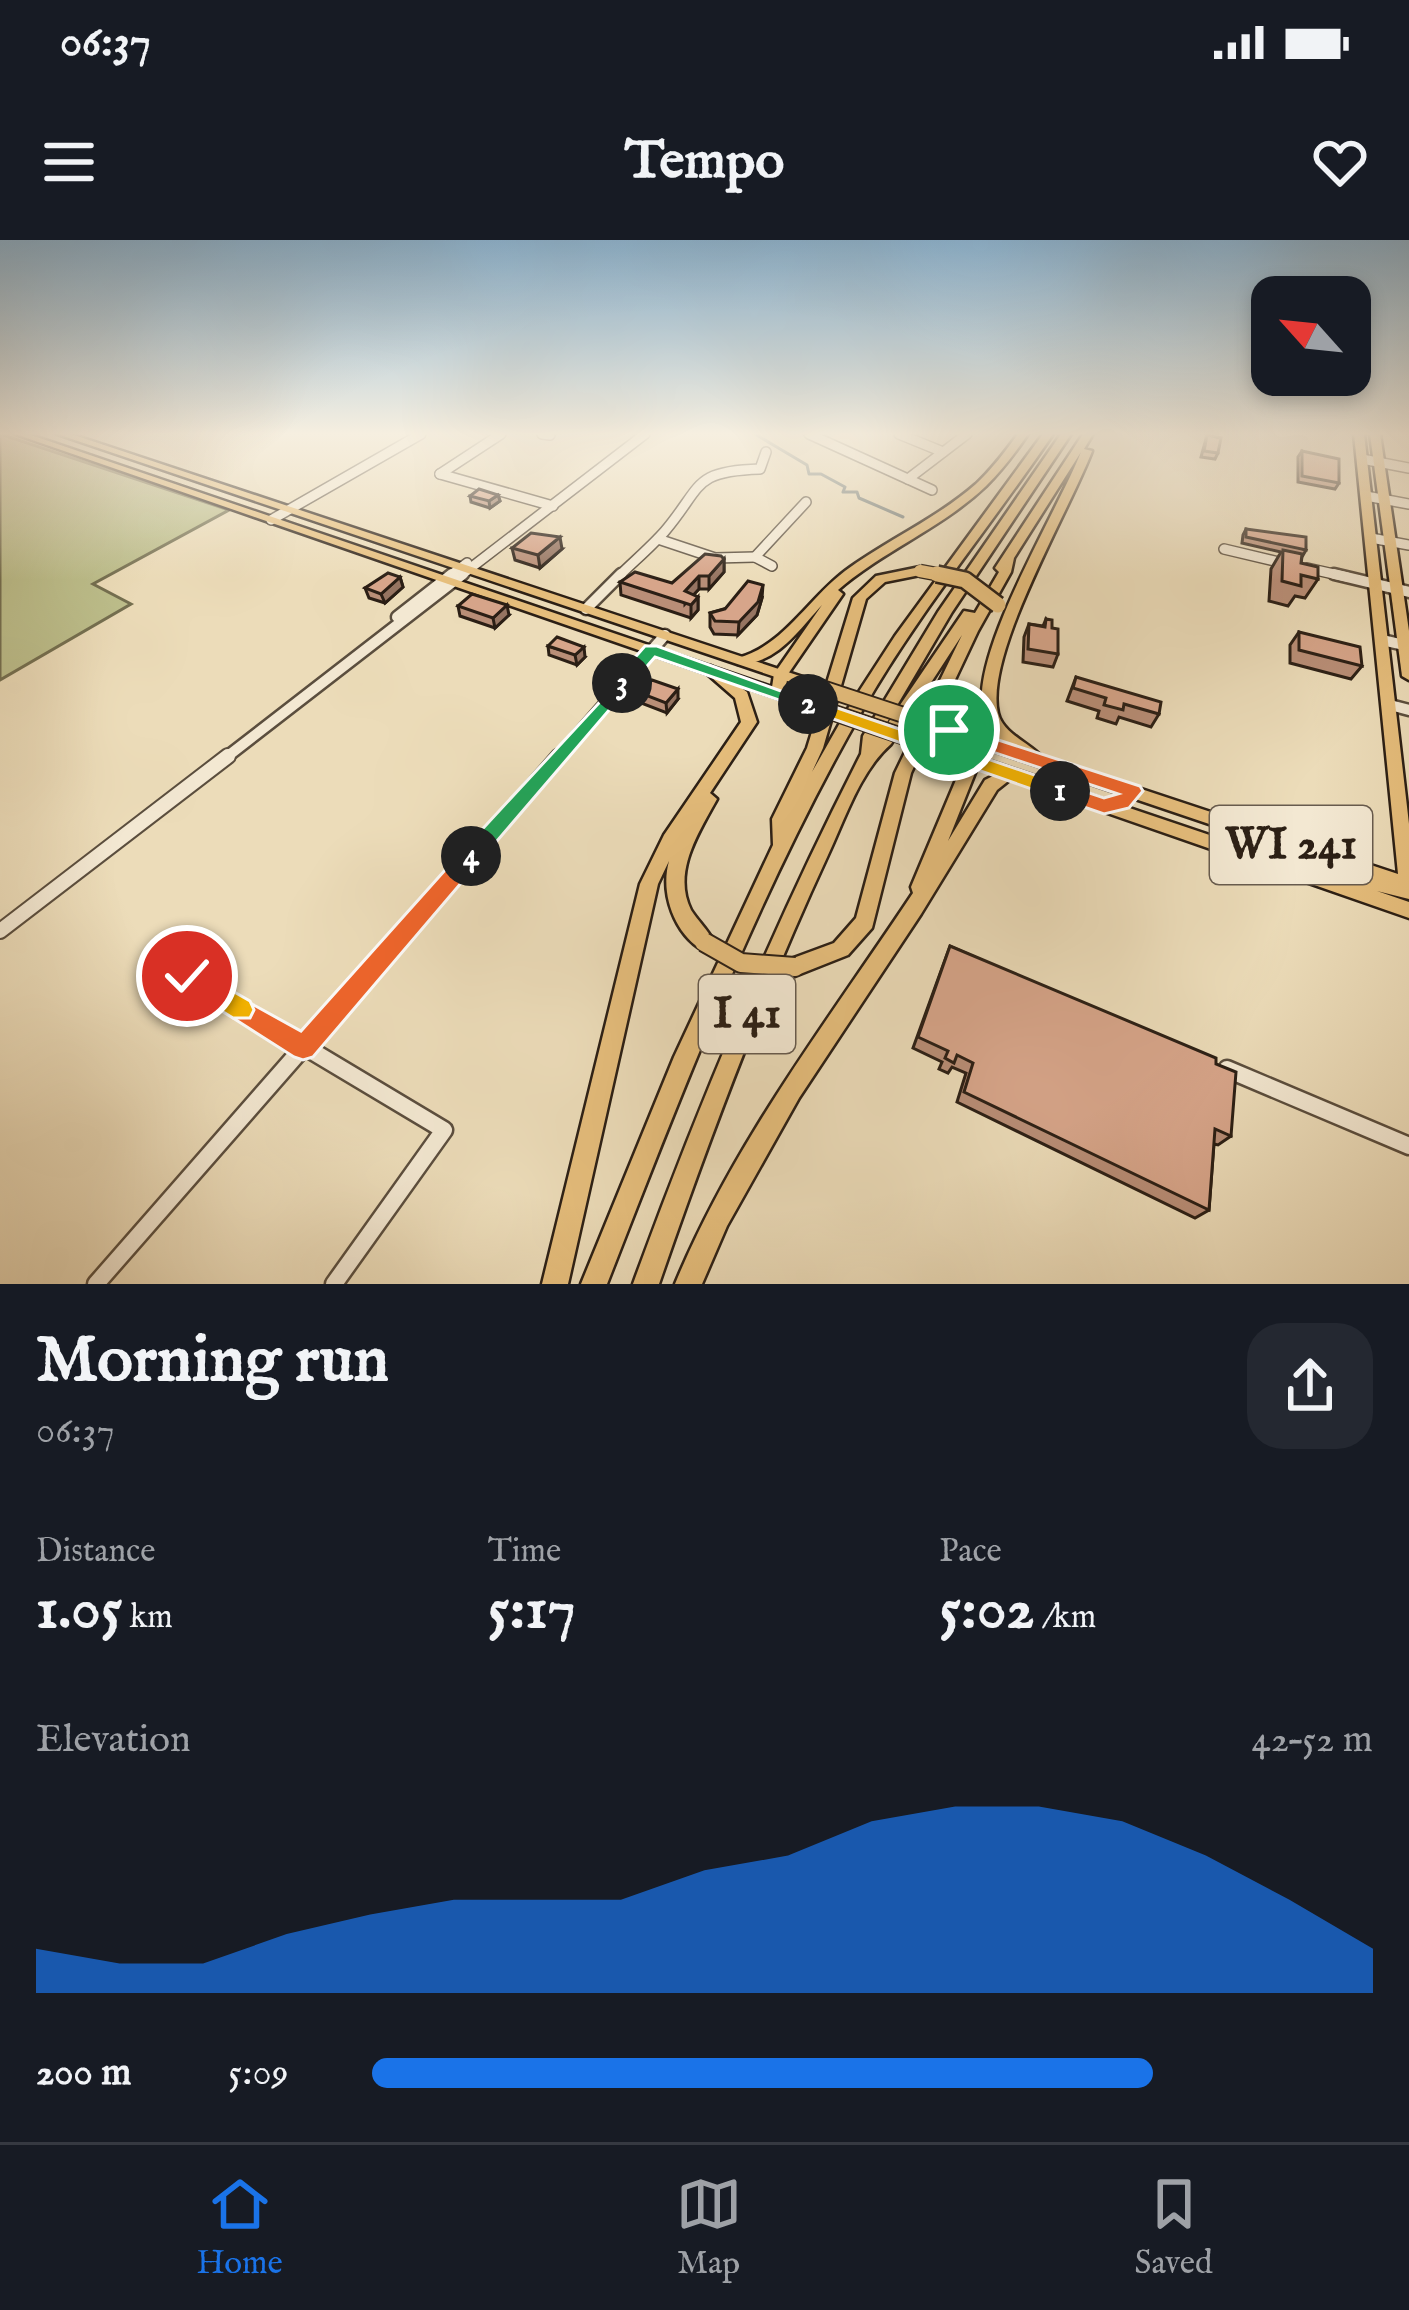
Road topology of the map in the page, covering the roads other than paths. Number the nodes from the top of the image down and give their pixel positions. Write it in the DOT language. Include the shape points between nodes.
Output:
graph roads {
  1 [pos="162,483"];
  2 [pos="207,483"];
  3 [pos="336,483"];
  4 [pos="470,483"];
  5 [pos="577,483"];
  6 [pos="698,483"];
  7 [pos="916,483"];
  8 [pos="986,483"];
  9 [pos="1013,483"];
  10 [pos="1033,483"];
  11 [pos="1058,483"];
  12 [pos="1075,483"];
  13 [pos="1365,483"];
  14 [pos="1382,483"];
  15 [pos="932,490"];
  16 [pos="1366,496"];
  17 [pos="1384,499"];
  18 [pos="806,502"];
  19 [pos="1409,504"];
  20 [pos="548,505"];
  21 [pos="288,510"];
  22 [pos="271,520"];
  23 [pos="1371,538"];
  24 [pos="658,539"];
  25 [pos="1390,541"];
  26 [pos="1409,545"];
  27 [pos="1224,549"];
  28 [pos="755,557"];
  29 [pos="1008,558"];
  30 [pos="858,565"];
  31 [pos="772,566"];
  32 [pos="457,575"];
  33 [pos="1376,584"];
  34 [pos="1403,590"];
  35 [pos="586,609"];
  36 [pos="643,628"];
  37 [pos="665,635"];
  38 [pos="1382,640"];
  39 [pos="1001,645"];
  40 [pos="1407,646"];
  41 [pos="651,650"];
  42 [pos="742,661"];
  43 [pos="710,671"];
  44 [pos="781,674"];
  45 [pos="1409,676"];
  46 [pos="779,694"];
  47 [pos="1390,705"];
  48 [pos="1409,710"];
  49 [pos="957,733"];
  50 [pos="869,754"];
  51 [pos="729,755"];
  52 [pos="1035,758"];
  53 [pos="971,760"];
  54 [pos="1010,774"];
  55 [pos="1404,786"];
  56 [pos="1133,791"];
  57 [pos="1174,805"];
  58 [pos="1104,806"];
  59 [pos="1131,816"];
  60 [pos="781,848"];
  61 [pos="1409,895"];
  62 [pos="904,921"];
  63 [pos="0,932"];
  64 [pos="187,976"];
  65 [pos="303,1048"];
  66 [pos="1227,1070"];
  67 [pos="1409,1146"];
  68 [pos="96,1284"];
  69 [pos="334,1284"];
  70 [pos="555,1284"];
  71 [pos="594,1284"];
  72 [pos="646,1284"];
  73 [pos="688,1284"];
  1 -- 22 [label="main road, WI 241"];
  2 -- 21 [label="main road, WI 241"];
  3 -- 21 [label="street"];
  4 -- 20 [label="street"];
  5 -- 20 [label="street"];
  6 -- 24 [label="street"];
  7 -- 15 [label="street"];
  8 -- 30 [label="highway"];
  9 -- 60 [label="highway, I 41" via="856,707"];
  10 -- 50 [label="highway, I 41" via="928,639 871,736"];
  11 -- 29 [label="highway"];
  12 -- 39 [label="highway"];
  13 -- 16 [label="main road"];
  14 -- 17 [label="main road"];
  16 -- 17 [label="street"];
  16 -- 23 [label="main road"];
  17 -- 19 [label="street"];
  17 -- 25 [label="main road"];
  18 -- 28 [label="street"];
  20 -- 32 [label="street"];
  21 -- 22 [label="street"];
  21 -- 32 [label="main road, WI 241"];
  22 -- 32 [label="main road, WI 241"];
  23 -- 25 [label="street"];
  23 -- 33 [label="main road"];
  24 -- 28 [label="street" via="716,558"];
  24 -- 35 [label="street"];
  25 -- 26 [label="street"];
  25 -- 34 [label="main road"];
  27 -- 33 [label="street"];
  28 -- 31 [label="street"];
  29 -- 50 [label="highway"];
  29 -- 51 [label="highway, bridge" via="902,773 865,922 831,956 795,967 749,966 704,942 683,917 673,879 680,851"];
  30 -- 42 [label="highway" via="766,654"];
  30 -- 44 [label="highway"];
  32 -- 35 [label="main road, WI 241"];
  32 -- 36 [label="main road"];
  32 -- 41 [label="main road, WI 241"];
  32 -- 63 [label="street"];
  33 -- 34 [label="street"];
  33 -- 38 [label="main road"];
  34 -- 40 [label="main road"];
  35 -- 36 [label="main road, WI 241"];
  36 -- 37 [label="main road, WI 241"];
  37 -- 41 [label="street"];
  37 -- 42 [label="main road, WI 241"];
  38 -- 40 [label="street"];
  38 -- 47 [label="main road"];
  39 -- 52 [label="highway" via="991,715"];
  39 -- 60 [label="highway, bridge" via="998,605 965,580 920,571 868,587 815,748 781,819"];
  40 -- 45 [label="main road"];
  41 -- 43 [label="main road, WI 241"];
  41 -- 65 [label="street"];
  42 -- 44 [label="main road, WI 241"];
  43 -- 46 [label="main road, WI 241"];
  43 -- 51 [label="highway" via="748,709"];
  44 -- 46 [label="highway"];
  44 -- 49 [label="main road, WI 241, bridge"];
  46 -- 53 [label="main road, WI 241, bridge"];
  47 -- 48 [label="street"];
  47 -- 55 [label="main road"];
  49 -- 52 [label="main road, WI 241"];
  49 -- 53 [label="highway"];
  50 -- 72 [label="highway, I 41" via="758,986"];
  51 -- 70 [label="highway" via="649,884"];
  52 -- 56 [label="main road, WI 241"];
  53 -- 54 [label="main road, WI 241"];
  53 -- 62 [label="highway"];
  54 -- 58 [label="main road, WI 241"];
  54 -- 62 [label="highway" via="992,785"];
  55 -- 61 [label="main road"];
  56 -- 57 [label="main road, WI 241"];
  56 -- 58 [label="main road"];
  57 -- 59 [label="main road"];
  57 -- 61 [label="main road, WI 241"];
  58 -- 59 [label="main road, WI 241"];
  59 -- 61 [label="main road, WI 241"];
  60 -- 71 [label="highway, I 41"];
  62 -- 73 [label="highway" via="763,1133"];
  64 -- 65 [label="street"];
  65 -- 68 [label="street"];
  65 -- 69 [label="street" via="444,1130"];
  66 -- 67 [label="street"];
}
